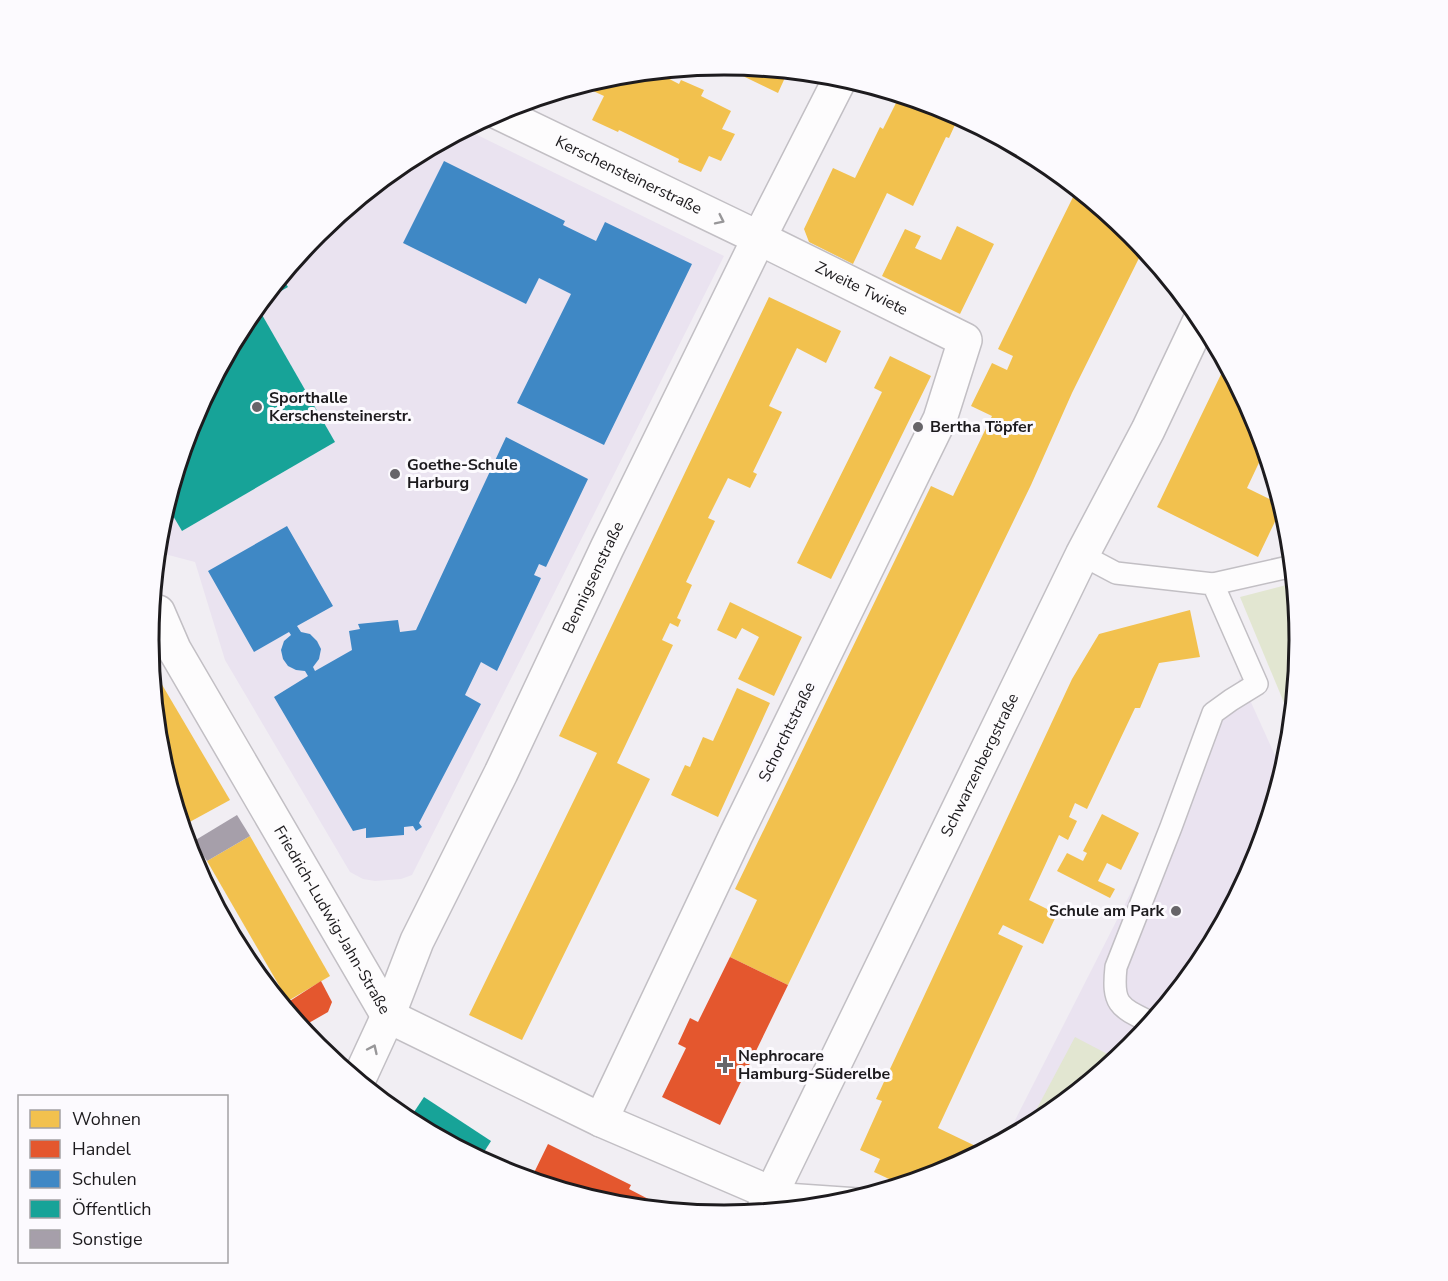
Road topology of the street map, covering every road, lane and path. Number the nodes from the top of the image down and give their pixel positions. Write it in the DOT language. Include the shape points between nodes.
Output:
graph roads {
  1 [pos="836,86"];
  2 [pos="509,118"];
  3 [pos="759,238"];
  4 [pos="1196,329"];
  5 [pos="964,340"];
  6 [pos="1082,555"];
  7 [pos="1285,568"];
  8 [pos="1213,584"];
  9 [pos="160,616"];
  10 [pos="388,1016"];
  11 [pos="1144,1019"];
  12 [pos="361,1074"];
  13 [pos="601,1120"];
  14 [pos="789,1202"];
  15 [pos="766,1203"];
  1 -- 3 [label="street, Bennigsenstraße"];
  2 -- 3 [label="street, Kerschensteinerstraße, one-way"];
  3 -- 5 [label="street, Zweite Twiete"];
  3 -- 10 [label="street, Bennigsenstraße" via="417,941"];
  4 -- 6 [label="street, Schwarzenbergstraße"];
  5 -- 13 [label="street, Schorchtstraße" via="940,419"];
  6 -- 8 [label="lane" via="1116,573"];
  6 -- 15 [label="street, Schwarzenbergstraße"];
  7 -- 8 [label="lane"];
  8 -- 11 [label="lane" via="1257,684 1213,713 1116,967 1114,986 1118,1002"];
  9 -- 10 [label="street, Friedrich-Ludwig-Jahn-Straße" via="174,649"];
  12 -- 10 [label="street, Bennigsenstraße, one-way"];
  10 -- 13 [label="street, Friedrich-Ludwig-Jahn-Straße"];
  13 -- 15 [label="street, Friedrich-Ludwig-Jahn-Straße"];
  14 -- 15 [label="lane"];
}
